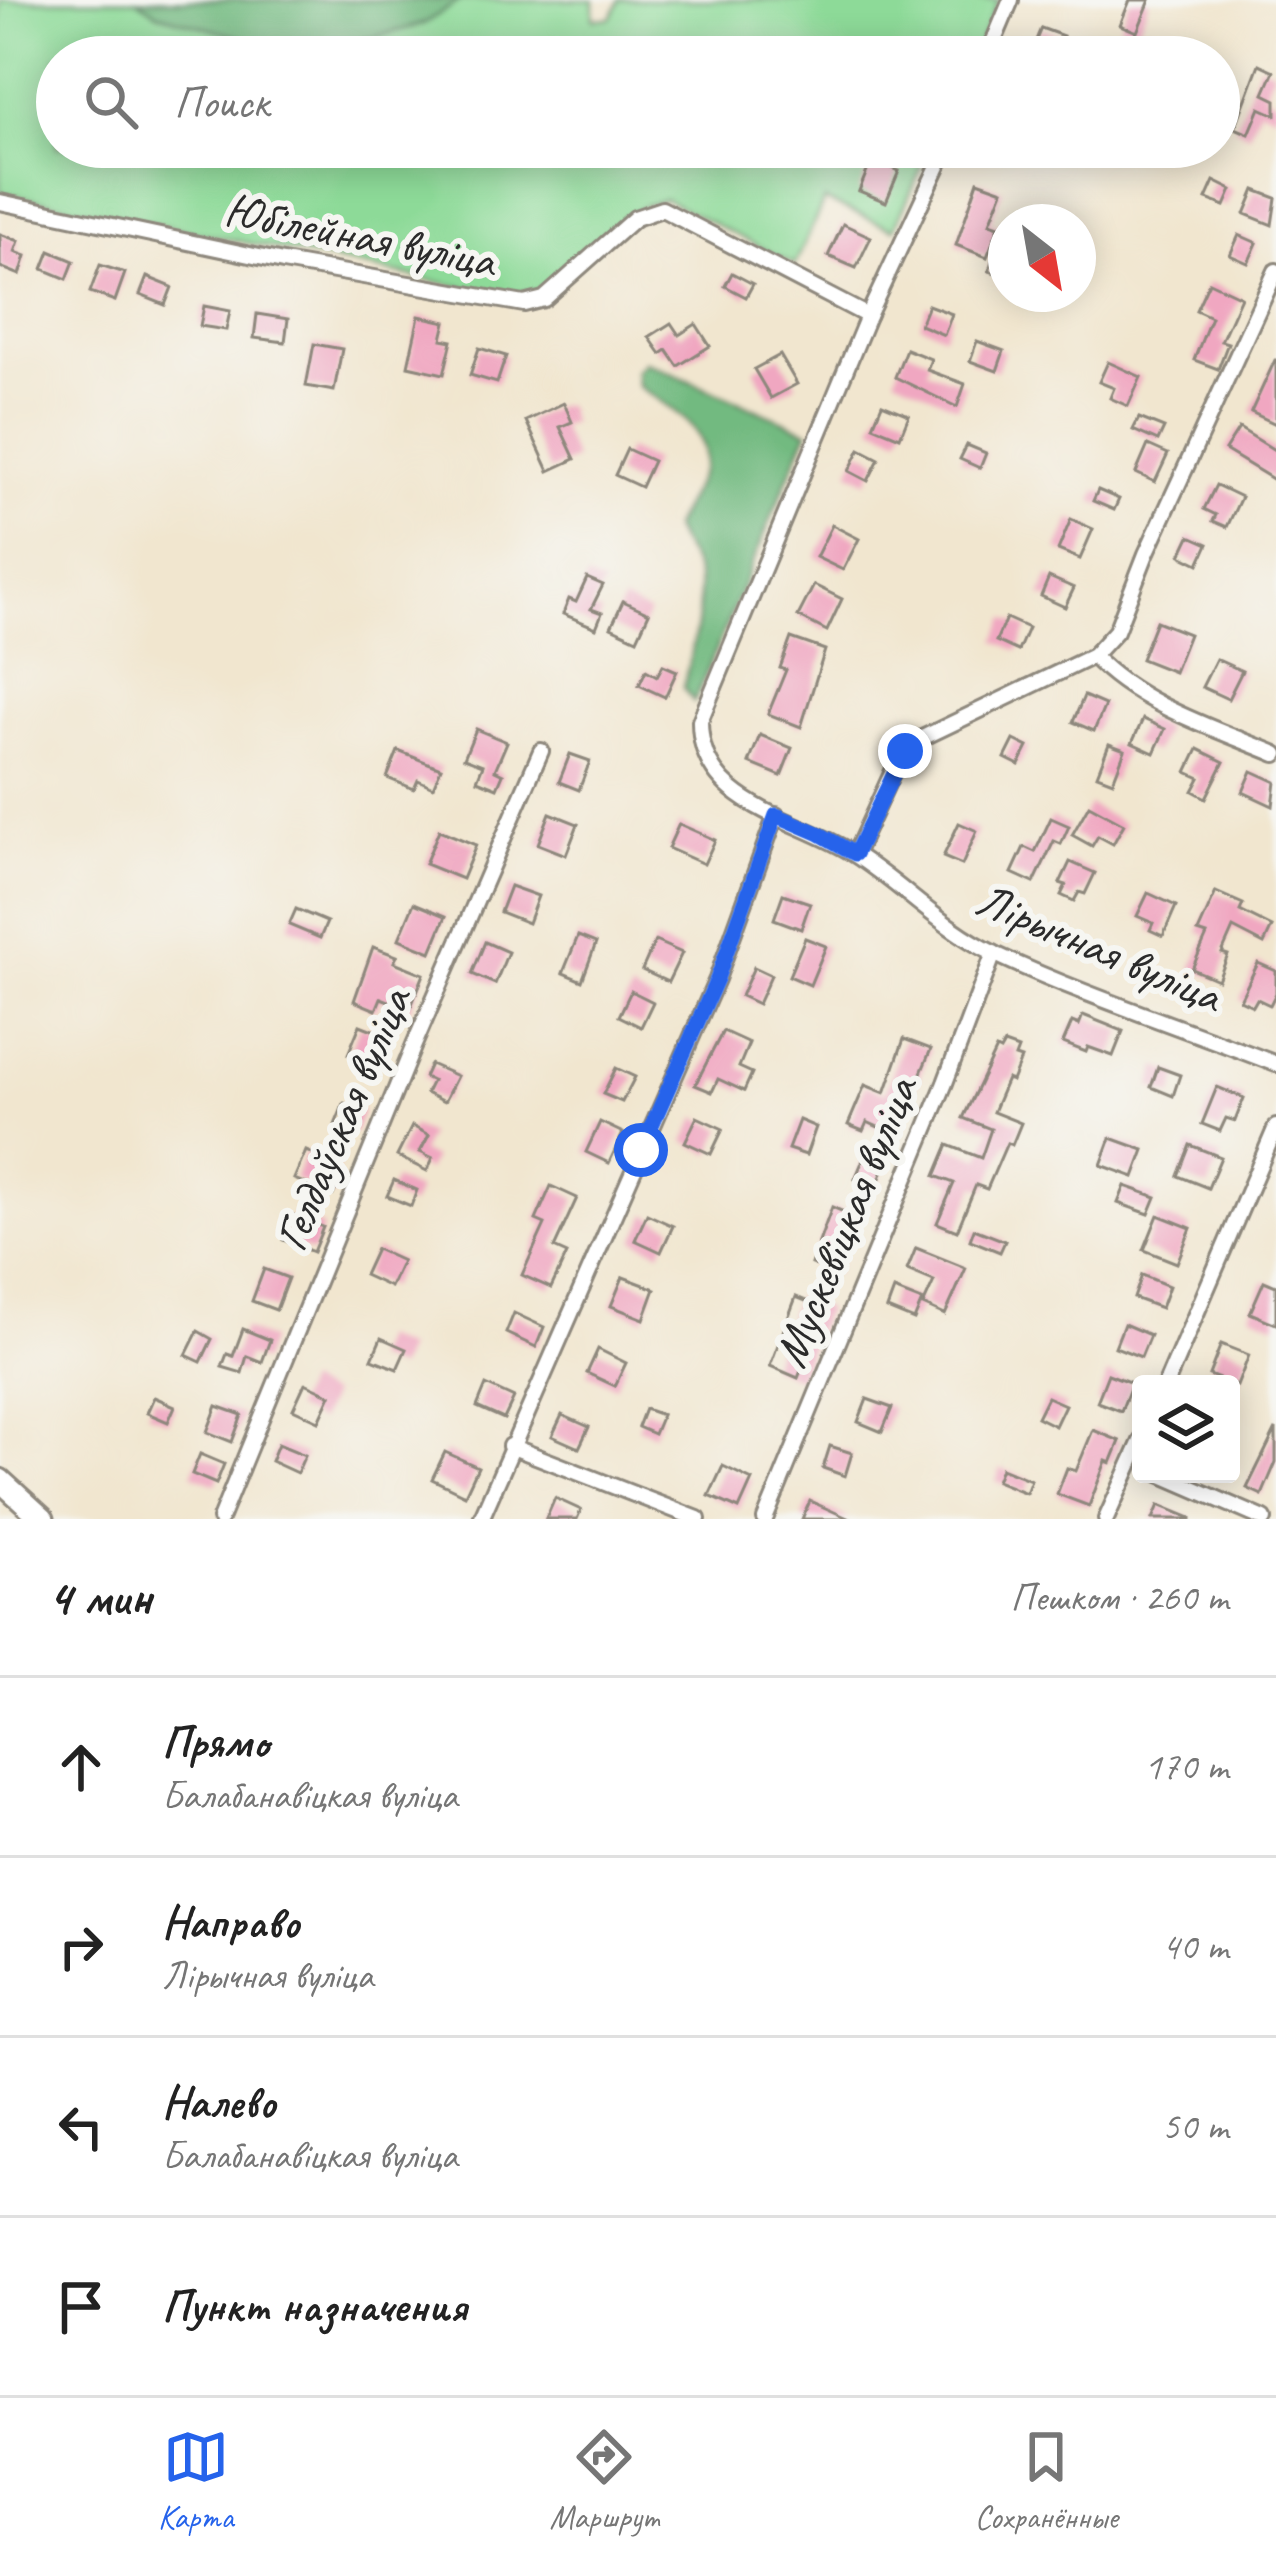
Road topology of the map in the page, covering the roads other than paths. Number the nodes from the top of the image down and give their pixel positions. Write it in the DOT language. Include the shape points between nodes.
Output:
graph roads {
  1 [pos="1010,0"];
  2 [pos="995,36"];
  3 [pos="937,168"];
  4 [pos="0,202"];
  5 [pos="1276,271"];
  6 [pos="868,316"];
  7 [pos="1093,656"];
  8 [pos="541,751"];
  9 [pos="1276,754"];
  10 [pos="776,815"];
  11 [pos="855,854"];
  12 [pos="994,953"];
  13 [pos="1276,1064"];
  14 [pos="1276,1127"];
  15 [pos="1170,1375"];
  16 [pos="510,1446"];
  17 [pos="1132,1471"];
  18 [pos="0,1480"];
  19 [pos="1181,1483"];
  20 [pos="43,1519"];
  21 [pos="220,1519"];
  22 [pos="481,1519"];
  23 [pos="698,1519"];
  24 [pos="765,1519"];
  25 [pos="1106,1519"];
  26 [pos="1264,1519"];
  1 -- 2 [label="street"];
  3 -- 6 [label="street, Лірычная вуліца"];
  4 -- 6 [label="street, Юбілейная вуліца" via="524,304 544,299 635,218 662,208"];
  5 -- 7 [label="street" via="1116,631"];
  6 -- 10 [label="street, Лірычная вуліца" via="700,721 700,744 724,785"];
  7 -- 9 [label="street" via="1128,685"];
  7 -- 11 [label="street" via="905,751"];
  8 -- 21 [label="street, Гелдаўская вуліца"];
  10 -- 11 [label="street, Лірычная вуліца"];
  10 -- 16 [label="street" via="717,979"];
  11 -- 12 [label="street, Лірычная вуліца"];
  12 -- 13 [label="street, Лірычная вуліца"];
  12 -- 24 [label="street, Мускевіцкая вуліца"];
  14 -- 15 [label="street"];
  16 -- 22 [label="street"];
  16 -- 23 [label="street"];
  17 -- 25 [label="street"];
  18 -- 20 [label="street"];
  19 -- 26 [label="street"];
}
